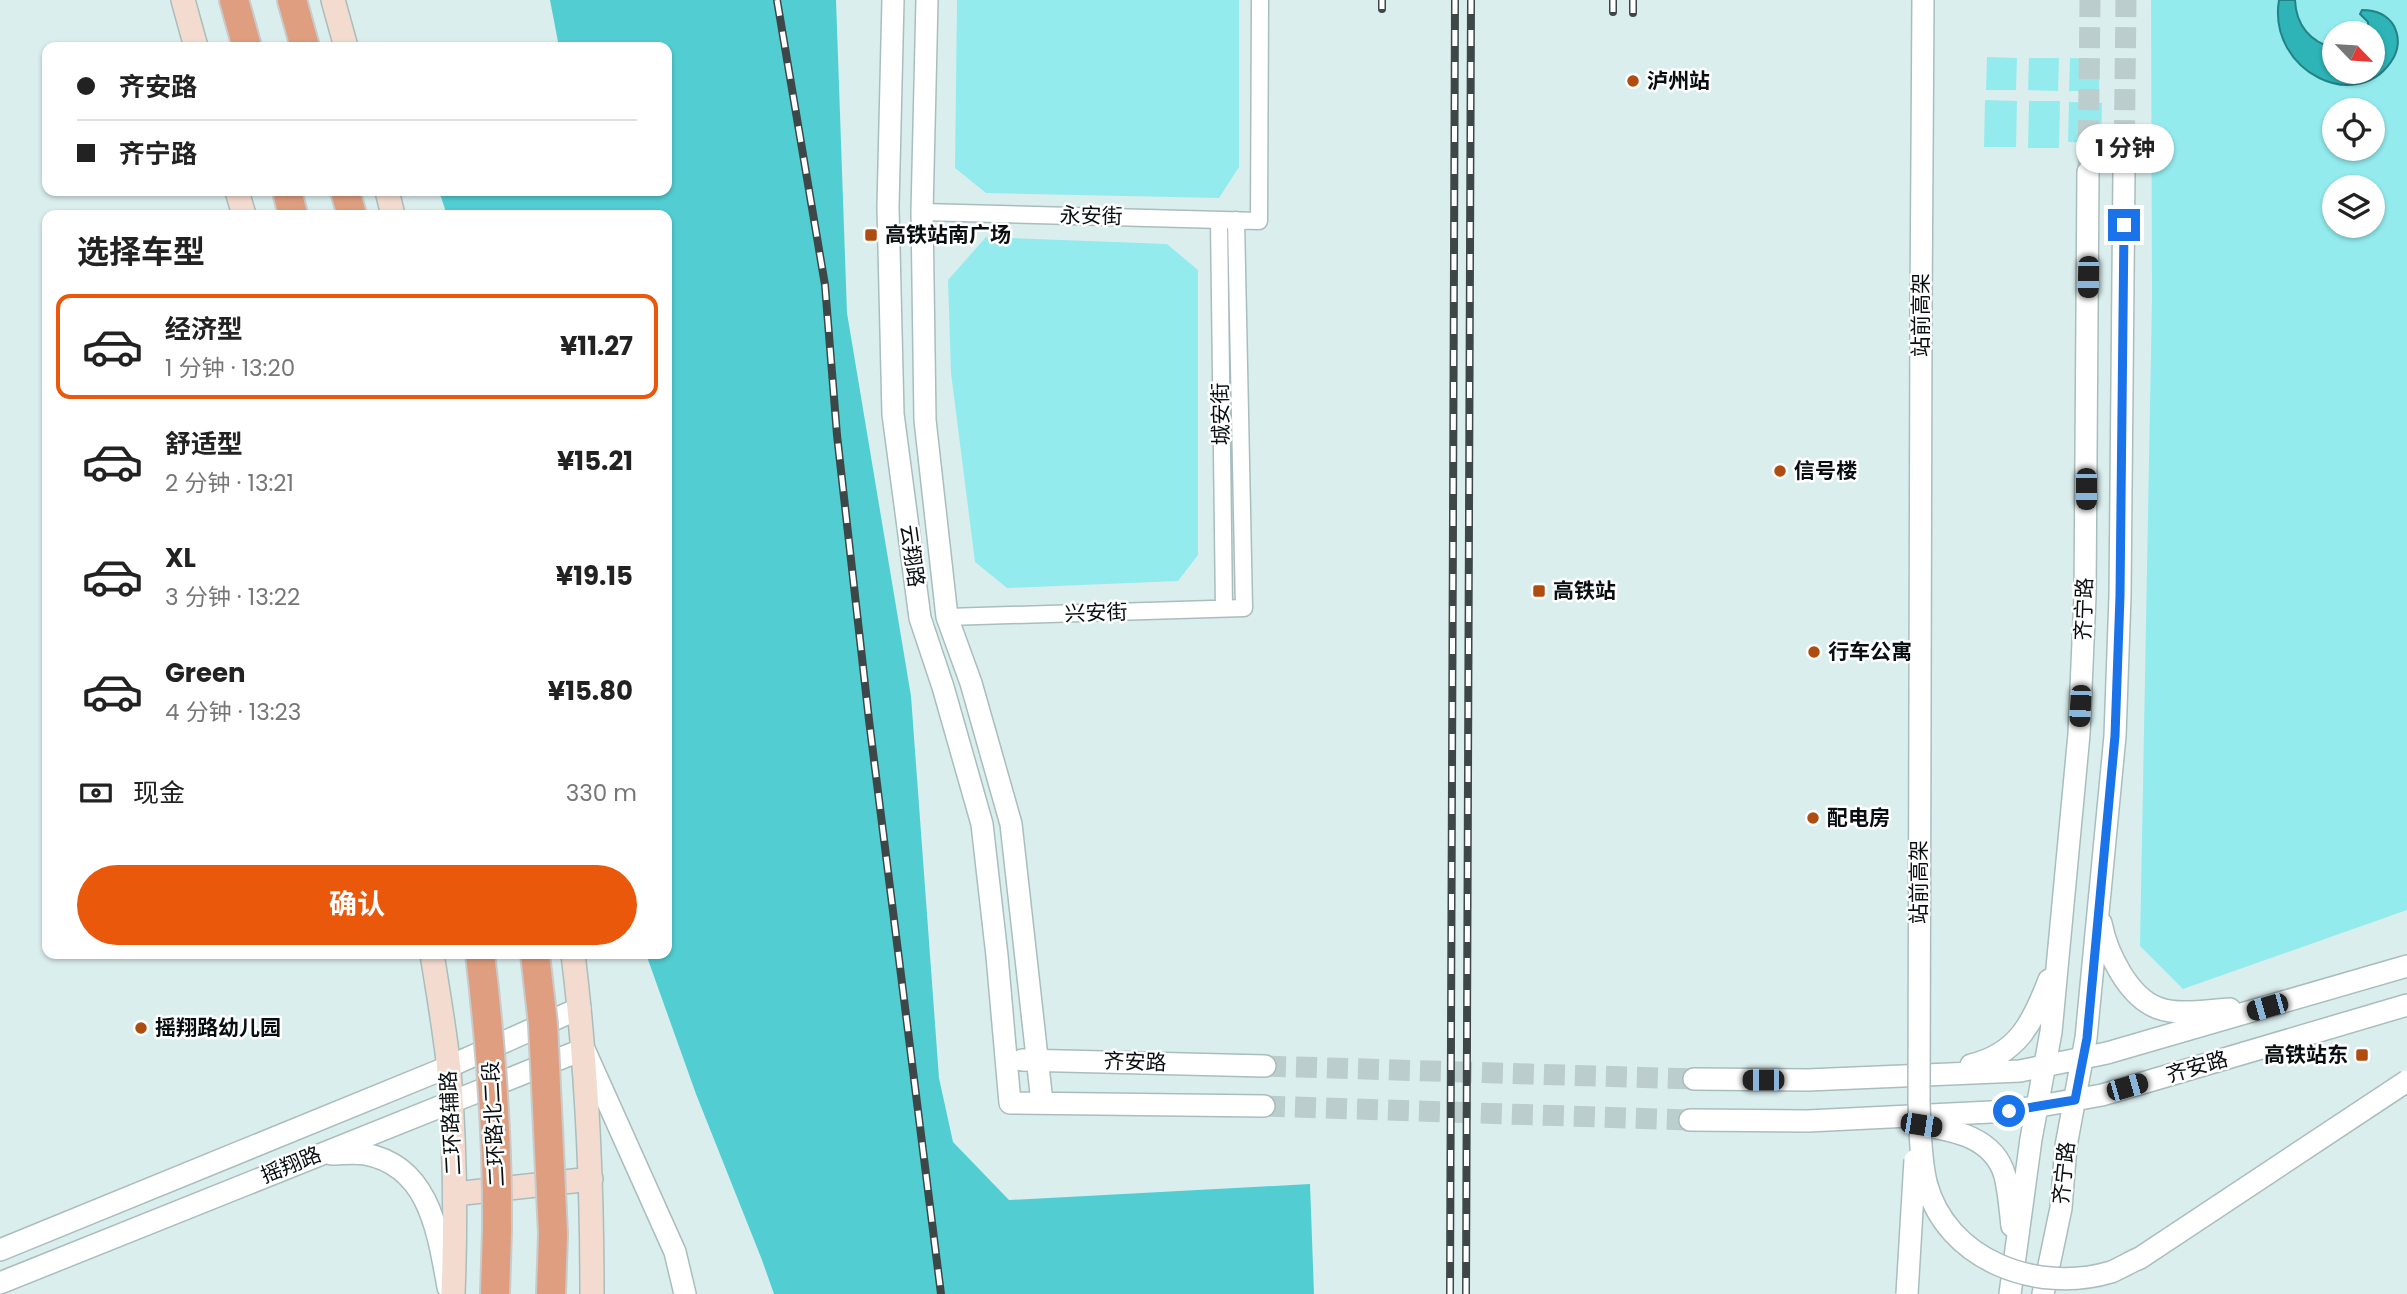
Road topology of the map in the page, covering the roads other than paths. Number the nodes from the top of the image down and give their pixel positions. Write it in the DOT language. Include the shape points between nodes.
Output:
graph roads {
  1 [pos="183,0"];
  2 [pos="234,0"];
  3 [pos="292,0"];
  4 [pos="333,0"];
  5 [pos="893,0"];
  6 [pos="927,0"];
  7 [pos="1260,0"];
  8 [pos="1923,0"];
  9 [pos="195,42"];
  10 [pos="246,42"];
  11 [pos="304,42"];
  12 [pos="345,42"];
  13 [pos="2088,172"];
  14 [pos="2124,172"];
  15 [pos="922,212"];
  16 [pos="1219,220"];
  17 [pos="1236,220"];
  18 [pos="1224,608"];
  19 [pos="1244,608"];
  20 [pos="947,617"];
  21 [pos="2098,912"];
  22 [pos="2059,952"];
  23 [pos="439,959"];
  24 [pos="481,959"];
  25 [pos="536,959"];
  26 [pos="574,959"];
  27 [pos="2407,966"];
  28 [pos="2407,1005"];
  29 [pos="2267,1007"];
  30 [pos="580,1008"];
  31 [pos="583,1049"];
  32 [pos="2082,1058"];
  33 [pos="1006,1060"];
  34 [pos="1036,1060"];
  35 [pos="1265,1066"];
  36 [pos="2045,1066"];
  37 [pos="449,1067"];
  38 [pos="1933,1074"];
  39 [pos="1694,1079"];
  40 [pos="2407,1081"];
  41 [pos="2075,1100"];
  42 [pos="451,1101"];
  43 [pos="1042,1102"];
  44 [pos="1919,1102"];
  45 [pos="1010,1103"];
  46 [pos="2037,1106"];
  47 [pos="1264,1107"];
  48 [pos="1873,1118"];
  49 [pos="1690,1119"];
  50 [pos="319,1154"];
  51 [pos="591,1179"];
  52 [pos="454,1194"];
  53 [pos="0,1250"];
  54 [pos="2016,1252"];
  55 [pos="0,1283"];
  56 [pos="451,1294"];
  57 [pos="495,1294"];
  58 [pos="551,1294"];
  59 [pos="592,1294"];
  60 [pos="685,1294"];
  61 [pos="1907,1294"];
  62 [pos="2010,1294"];
  63 [pos="2043,1294"];
  1 -- 9 [label="main road"];
  2 -- 10 [label="highway"];
  3 -- 11 [label="highway"];
  4 -- 12 [label="main road"];
  5 -- 33 [label="street, 云翔路" via="888,207 892,414 920,618 982,824"];
  6 -- 15 [label="street, 云翔路"];
  7 -- 17 [label="street, 永安街" via="1259,221"];
  8 -- 44 [label="street, 站前高架, bridge"];
  13 -- 22 [label="street, 齐宁路" via="2084,623"];
  14 -- 21 [label="street, 齐宁路" via="2120,596 2115,736"];
  15 -- 16 [label="street, 永安街"];
  15 -- 20 [label="street, 云翔路" via="925,420"];
  16 -- 17 [label="street, 永安街"];
  16 -- 18 [label="street, 城安街"];
  17 -- 19 [label="street, 城安街"];
  18 -- 19 [label="street, 兴安街"];
  18 -- 20 [label="street, 兴安街"];
  20 -- 34 [label="street, 云翔路" via="1011,824"];
  21 -- 29 [label="street" via="2103,935 2126,979 2136,993 2158,1008"];
  21 -- 32 [label="street, 齐宁路"];
  22 -- 36 [label="street, 齐宁路"];
  22 -- 38 [label="street" via="2035,1014 2011,1047 1989,1061"];
  23 -- 37 [label="main road, 二环路辅路"];
  24 -- 57 [label="highway, 二环路北二段, bridge" via="498,1158"];
  25 -- 58 [label="highway, bridge" via="551,1159"];
  26 -- 30 [label="main road"];
  27 -- 29 [label="street"];
  28 -- 41 [label="street, 齐安路"];
  29 -- 32 [label="street"];
  30 -- 31 [label="main road"];
  30 -- 37 [label="street, 摇翔路"];
  31 -- 42 [label="street, 摇翔路"];
  31 -- 51 [label="main road"];
  31 -- 60 [label="street" via="674,1252"];
  32 -- 36 [label="street"];
  32 -- 41 [label="street, 齐宁路"];
  33 -- 34 [label="street, 齐安路"];
  33 -- 45 [label="street, 云翔路"];
  34 -- 35 [label="street, 齐安路"];
  34 -- 43 [label="street, 云翔路"];
  36 -- 38 [label="street"];
  36 -- 46 [label="street, 齐宁路"];
  37 -- 42 [label="main road, 二环路辅路"];
  37 -- 53 [label="street, 摇翔路"];
  38 -- 39 [label="street"];
  40 -- 44 [label="street, 站前高架, bridge" via="2140,1258 2110,1272 2072,1279 2038,1279 2011,1272 1981,1258 1959,1239 1941,1215 1926,1182"];
  41 -- 46 [label="street, 齐安路"];
  41 -- 63 [label="street, 齐宁路" via="2061,1208"];
  42 -- 50 [label="street, 摇翔路"];
  42 -- 52 [label="main road, 二环路辅路"];
  43 -- 45 [label="street, 齐安路"];
  43 -- 47 [label="street, 齐安路"];
  44 -- 61 [label="street, bridge"];
  46 -- 48 [label="street, 齐安路"];
  46 -- 54 [label="street, 齐宁路"];
  48 -- 49 [label="street, 齐安路"];
  48 -- 54 [label="street" via="1962,1133 1988,1147 2005,1174"];
  50 -- 55 [label="street, 摇翔路"];
  50 -- 56 [label="street" via="363,1154 391,1162 415,1184 432,1212"];
  51 -- 52 [label="main road"];
  51 -- 59 [label="main road"];
  52 -- 56 [label="main road, 二环路辅路"];
  54 -- 62 [label="street, 齐宁路"];
}
